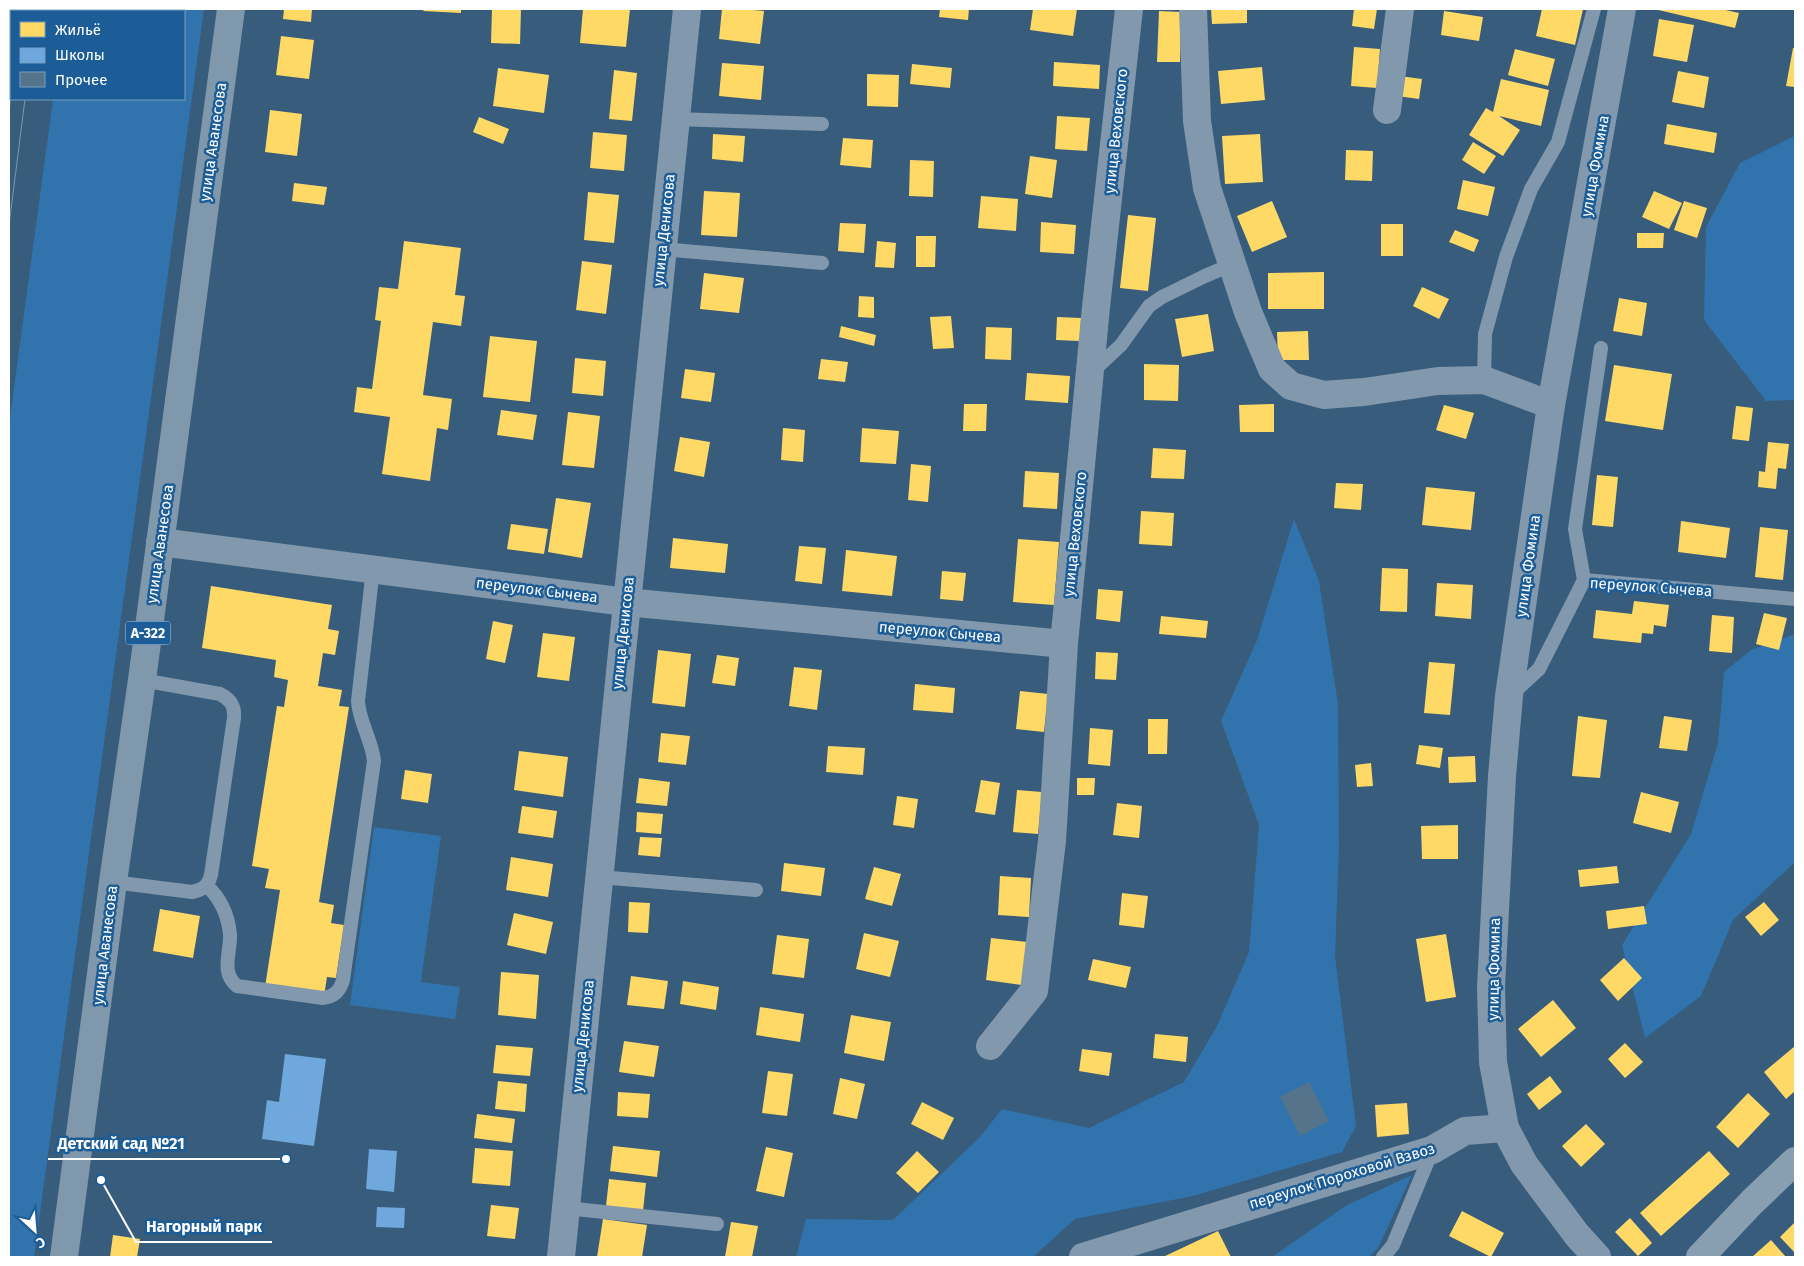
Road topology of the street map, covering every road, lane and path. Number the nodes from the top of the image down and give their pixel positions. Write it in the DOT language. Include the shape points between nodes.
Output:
graph roads {
  1 [pos="231,9"];
  2 [pos="687,9"];
  3 [pos="1129,9"];
  4 [pos="1193,9"];
  5 [pos="1400,9"];
  6 [pos="1594,9"];
  7 [pos="1622,9"];
  8 [pos="1387,110"];
  9 [pos="676,119"];
  10 [pos="822,124"];
  11 [pos="662,249"];
  12 [pos="822,263"];
  13 [pos="1233,269"];
  14 [pos="1601,348"];
  15 [pos="1090,374"];
  16 [pos="1484,380"];
  17 [pos="1551,405"];
  18 [pos="160,542"];
  19 [pos="373,569"];
  20 [pos="1584,580"];
  21 [pos="1795,598"];
  22 [pos="626,602"];
  23 [pos="1064,644"];
  24 [pos="142,680"];
  25 [pos="1509,696"];
  26 [pos="599,877"];
  27 [pos="113,882"];
  28 [pos="207,886"];
  29 [pos="756,890"];
  30 [pos="990,1046"];
  31 [pos="1505,1128"];
  32 [pos="1432,1150"];
  33 [pos="1795,1161"];
  34 [pos="566,1208"];
  35 [pos="717,1224"];
  36 [pos="64,1257"];
  37 [pos="561,1257"];
  38 [pos="1083,1257"];
  39 [pos="1383,1257"];
  40 [pos="1597,1257"];
  41 [pos="1700,1257"];
  1 -- 18 [label="highway, улица Аванесова / А-322"];
  2 -- 9 [label="street, улица Денисова"];
  3 -- 15 [label="street, улица Веховского"];
  4 -- 13 [label="street" via="1198,121 1207,188"];
  5 -- 8 [label="street"];
  6 -- 16 [label="lane" via="1558,142 1531,189 1506,257 1484,334"];
  7 -- 17 [label="street, улица Фомина"];
  9 -- 10 [label="lane"];
  9 -- 11 [label="street, улица Денисова"];
  11 -- 12 [label="lane"];
  11 -- 22 [label="street, улица Денисова"];
  13 -- 15 [label="lane" via="1219,270 1162,297 1150,306 1121,345"];
  13 -- 16 [label="street" via="1272,369 1291,386 1324,395 1438,381"];
  14 -- 20 [label="lane" via="1575,529"];
  15 -- 23 [label="street, улица Веховского"];
  16 -- 17 [label="street"];
  17 -- 25 [label="street, улица Фомина"];
  18 -- 19 [label="street, переулок Сычева"];
  18 -- 24 [label="highway, улица Аванесова / А-322"];
  19 -- 22 [label="street, переулок Сычева"];
  19 -- 28 [label="lane" via="358,701 374,761 343,980 336,994 323,998 237,986 228,973 230,936 227,919 217,895"];
  20 -- 21 [label="lane, переулок Сычева"];
  20 -- 25 [label="lane, переулок Сычева" via="1539,670"];
  22 -- 23 [label="street, переулок Сычева"];
  22 -- 26 [label="street, улица Денисова"];
  23 -- 30 [label="street, улица Веховского" via="1052,841 1034,991"];
  24 -- 27 [label="highway, улица Аванесова / А-322"];
  24 -- 28 [label="lane" via="220,694 228,698 235,710"];
  25 -- 31 [label="street, улица Фомина" via="1491,987 1493,1062"];
  26 -- 29 [label="lane"];
  26 -- 34 [label="street, улица Денисова"];
  27 -- 28 [label="lane" via="192,892"];
  27 -- 36 [label="highway, улица Аванесова / А-322"];
  31 -- 32 [label="street, переулок Пороховой Взвоз" via="1465,1131"];
  31 -- 40 [label="street" via="1524,1164"];
  32 -- 38 [label="street, переулок Пороховой Взвоз"];
  32 -- 39 [label="lane" via="1393,1245"];
  33 -- 41 [label="main road"];
  34 -- 35 [label="lane"];
  34 -- 37 [label="street, улица Денисова"];
}
